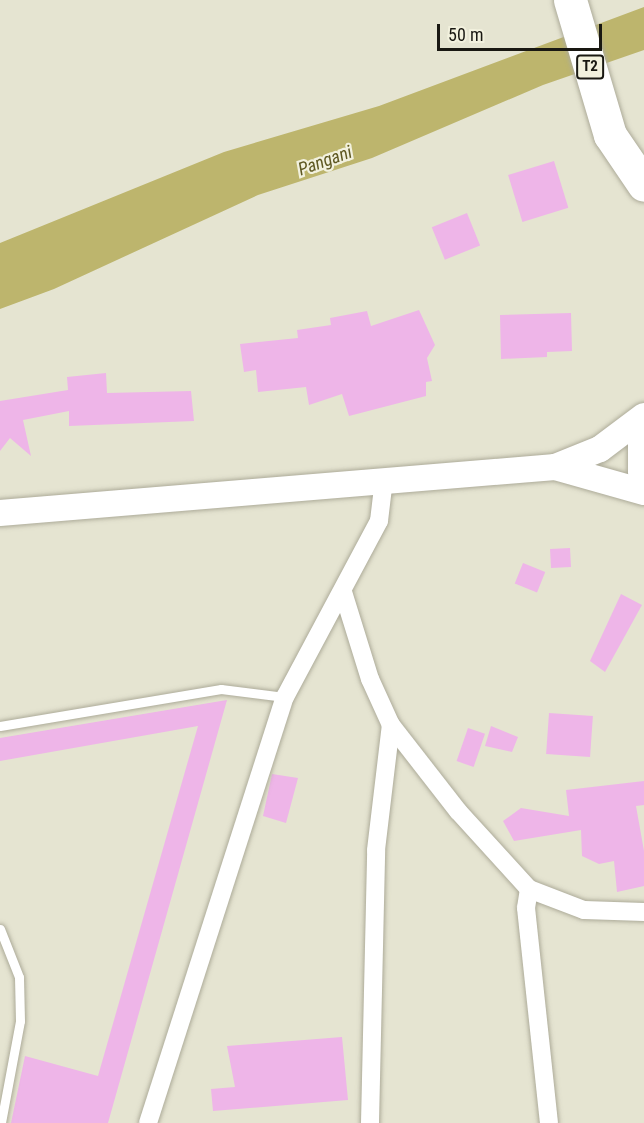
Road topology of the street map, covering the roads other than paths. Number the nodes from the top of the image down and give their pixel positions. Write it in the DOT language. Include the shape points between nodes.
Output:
graph roads {
  1 [pos="570,0"];
  2 [pos="644,185"];
  3 [pos="644,416"];
  4 [pos="644,440"];
  5 [pos="555,467"];
  6 [pos="644,472"];
  7 [pos="384,479"];
  8 [pos="644,492"];
  9 [pos="0,513"];
  10 [pos="343,592"];
  11 [pos="285,697"];
  12 [pos="391,725"];
  13 [pos="0,726"];
  14 [pos="529,889"];
  15 [pos="644,912"];
  16 [pos="0,929"];
  17 [pos="1,1123"];
  18 [pos="148,1123"];
  19 [pos="370,1123"];
  20 [pos="549,1123"];
  1 -- 2 [label="highway, T2" via="610,135"];
  3 -- 5 [label="main road" via="600,449"];
  4 -- 6 [label="highway"];
  5 -- 7 [label="main road"];
  5 -- 8 [label="main road"];
  7 -- 9 [label="main road"];
  7 -- 10 [label="street" via="379,521"];
  10 -- 11 [label="street"];
  10 -- 12 [label="street" via="370,679"];
  11 -- 13 [label="lane" via="220,689"];
  11 -- 18 [label="street"];
  12 -- 14 [label="street" via="458,811"];
  12 -- 19 [label="street" via="376,850"];
  14 -- 15 [label="street" via="584,910"];
  14 -- 20 [label="street" via="526,908"];
  16 -- 17 [label="lane" via="19,977 20,1022"];
}
